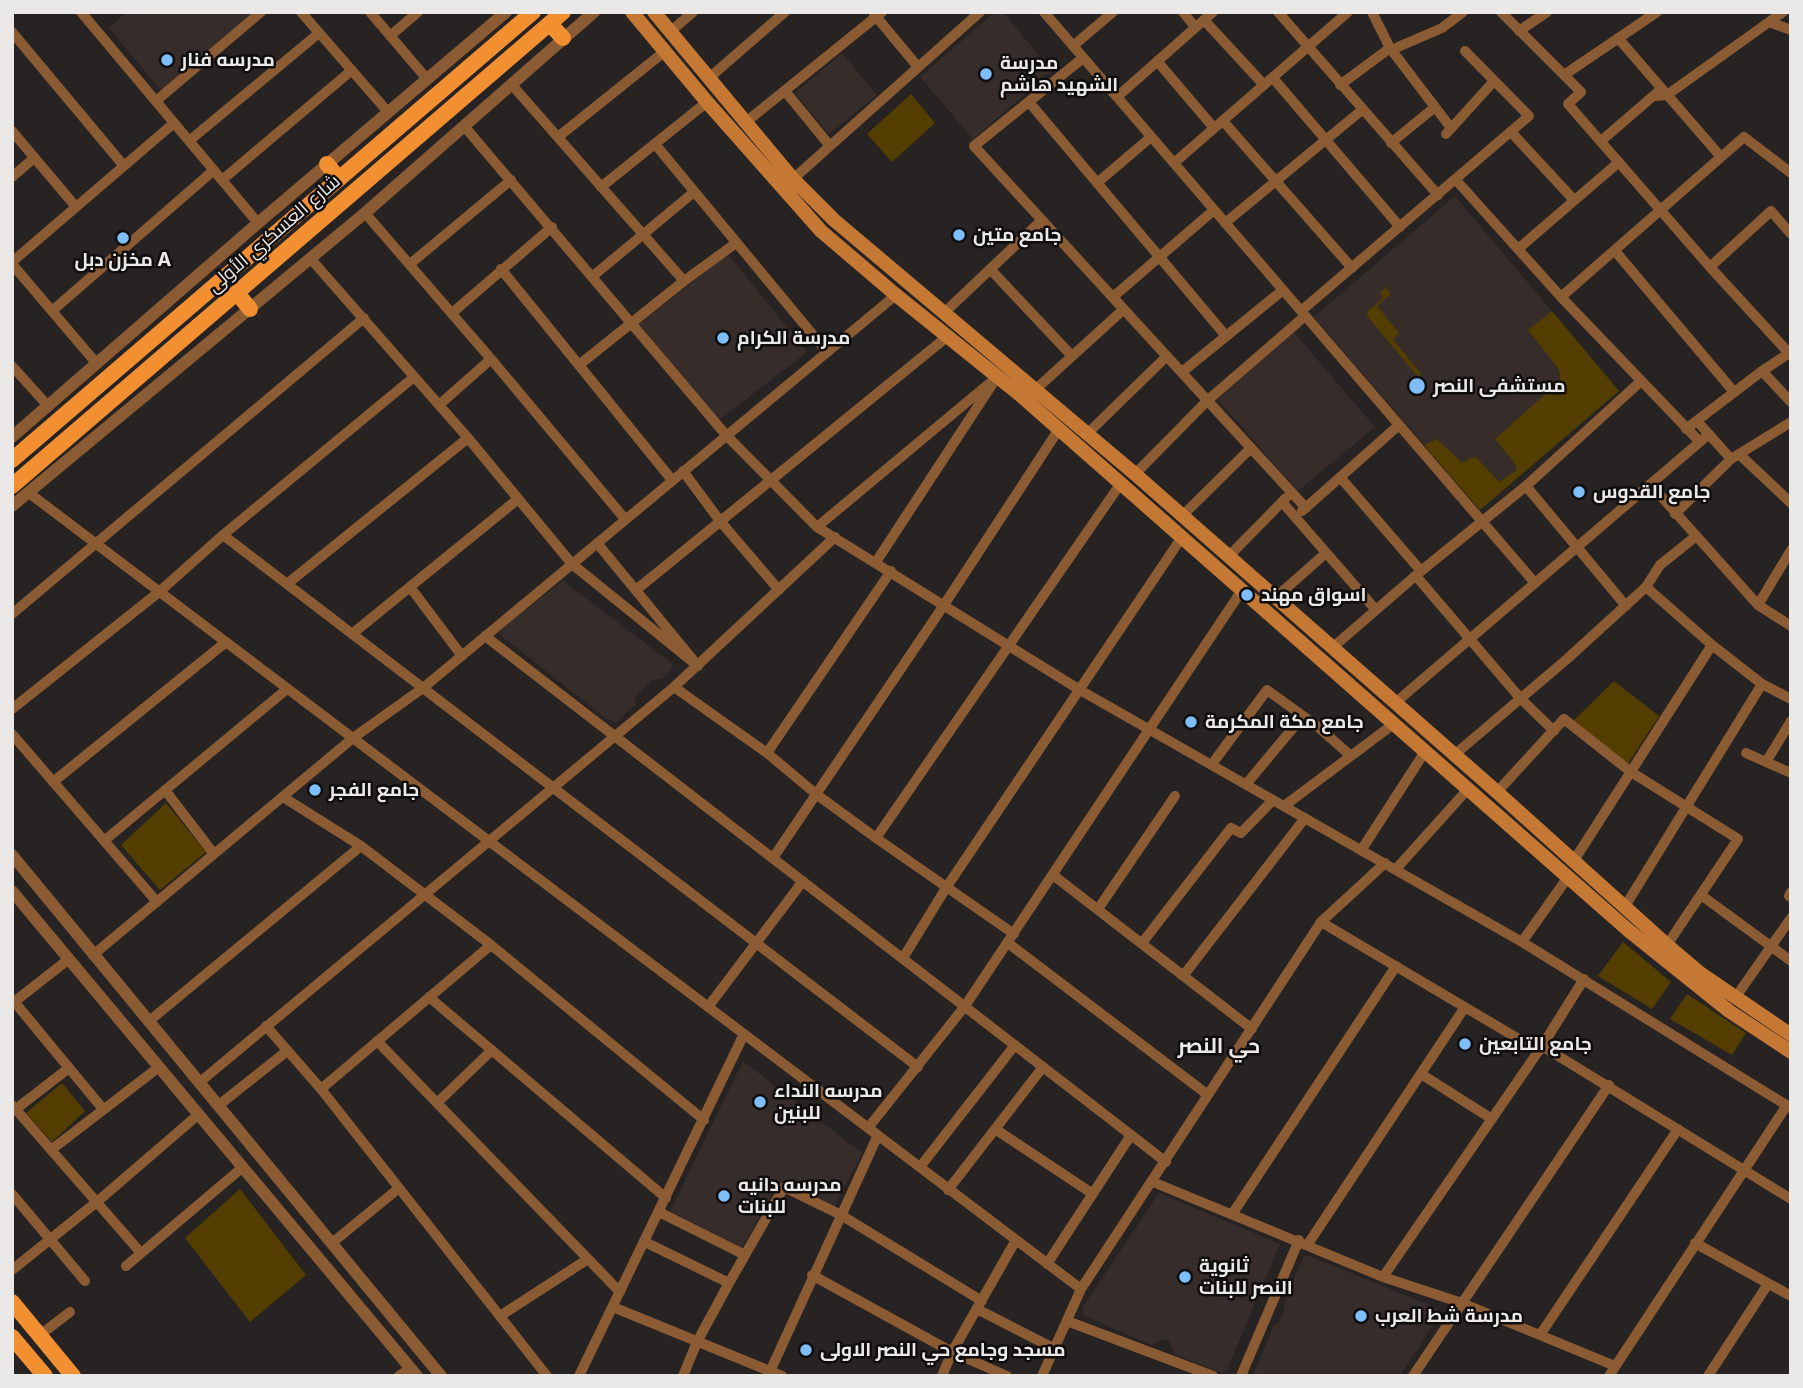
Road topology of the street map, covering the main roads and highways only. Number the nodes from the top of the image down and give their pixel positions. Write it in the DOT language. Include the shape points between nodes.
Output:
graph roads {
  1 [pos="533,12"];
  2 [pos="563,12"];
  3 [pos="632,12"];
  4 [pos="662,22"];
  5 [pos="550,24"];
  6 [pos="647,31"];
  7 [pos="563,38"];
  8 [pos="327,164"];
  9 [pos="339,179"];
  10 [pos="237,293"];
  11 [pos="250,309"];
  12 [pos="12,460"];
  13 [pos="12,486"];
  14 [pos="1223,563"];
  15 [pos="1791,1035"];
  16 [pos="1791,1052"];
  17 [pos="12,1303"];
  18 [pos="12,1337"];
  19 [pos="45,1376"];
  20 [pos="74,1376"];
  1 -- 9 [label="main road, شارع العسكري الأولى"];
  2 -- 5 [label="main road, شارع العسكري الأولى"];
  3 -- 6 [label="main road"];
  4 -- 6 [label="main road"];
  4 -- 14 [label="main road" via="793,179 834,220 1135,474 1182,516"];
  5 -- 7 [label="main road"];
  5 -- 10 [label="main road, شارع العسكري الأولى"];
  6 -- 14 [label="main road" via="821,231 1182,537"];
  8 -- 9 [label="main road"];
  9 -- 12 [label="main road, شارع العسكري الأولى"];
  10 -- 11 [label="main road"];
  10 -- 13 [label="main road, شارع العسكري الأولى"];
  14 -- 15 [label="main road" via="1275,598 1667,946"];
  14 -- 16 [label="main road" via="1242,590 1676,970"];
  17 -- 20 [label="main road"];
  18 -- 19 [label="main road"];
}
